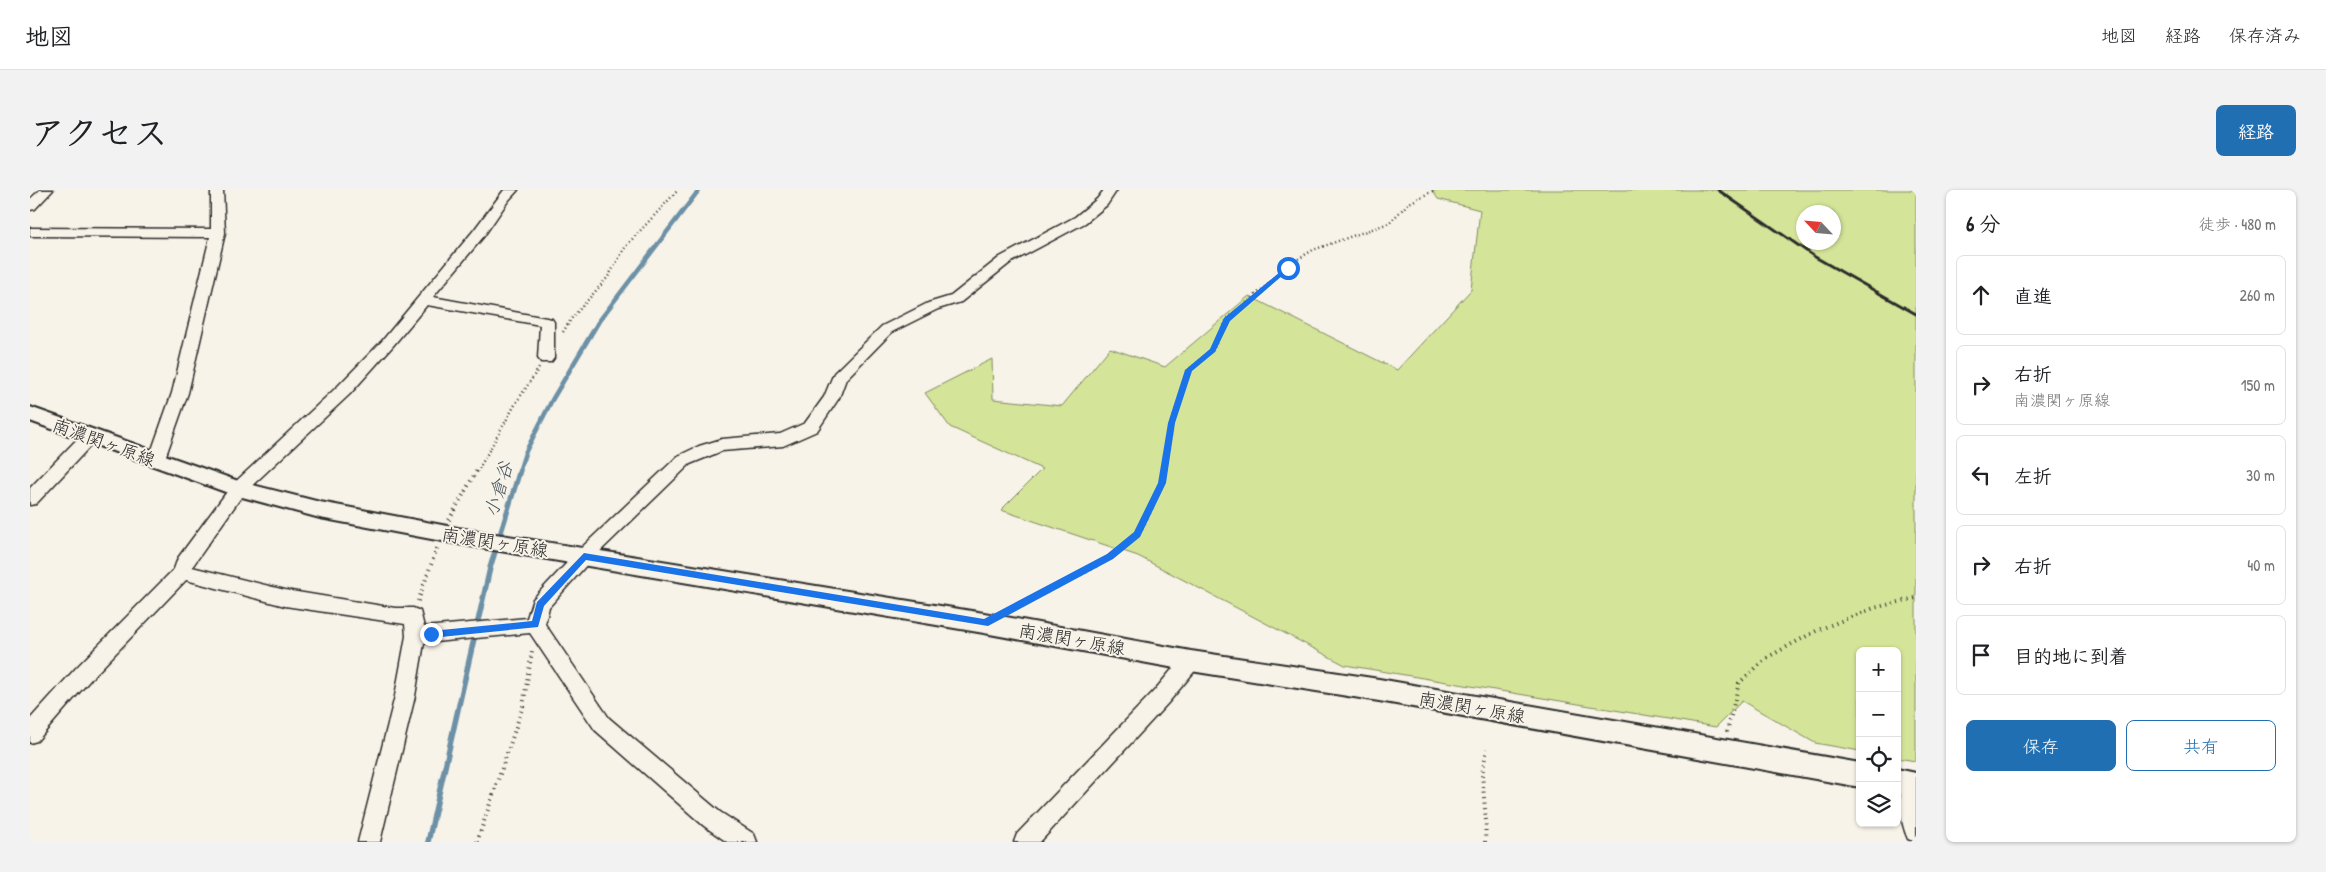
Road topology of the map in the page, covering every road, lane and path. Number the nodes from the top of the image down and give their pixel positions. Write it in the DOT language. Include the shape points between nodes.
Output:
graph roads {
  1 [pos="47,190"];
  2 [pos="217,190"];
  3 [pos="512,190"];
  4 [pos="1111,190"];
  5 [pos="1435,190"];
  6 [pos="30,206"];
  7 [pos="30,232"];
  8 [pos="218,232"];
  9 [pos="423,300"];
  10 [pos="546,358"];
  11 [pos="30,414"];
  12 [pos="89,437"];
  13 [pos="156,461"];
  14 [pos="238,488"];
  15 [pos="30,499"];
  16 [pos="450,535"];
  17 [pos="584,556"];
  18 [pos="182,572"];
  19 [pos="1916,598"];
  20 [pos="984,623"];
  21 [pos="533,628"];
  22 [pos="420,629"];
  23 [pos="1191,661"];
  24 [pos="30,734"];
  25 [pos="1487,749"];
  26 [pos="1722,751"];
  27 [pos="1856,774"];
  28 [pos="1909,783"];
  29 [pos="1916,832"];
  30 [pos="369,842"];
  31 [pos="477,842"];
  32 [pos="746,842"];
  33 [pos="1025,842"];
  34 [pos="1485,842"];
  1 -- 6 [label="street"];
  2 -- 8 [label="street"];
  3 -- 9 [label="street"];
  4 -- 17 [label="street" via="1080,220 1005,260 956,299 933,306 887,329 839,377 831,398 811,427 783,440 714,447 684,460"];
  5 -- 20 [label="path" via="1409,204 1389,223 1313,250 1298,259 1227,320 1213,350 1188,370 1172,423 1162,483 1137,534 1110,556"];
  7 -- 8 [label="street"];
  8 -- 13 [label="street" via="180,393"];
  9 -- 10 [label="street" via="548,322"];
  9 -- 14 [label="street" via="344,390"];
  11 -- 12 [label="main road, 南濃関ヶ原線"];
  12 -- 13 [label="main road, 南濃関ヶ原線"];
  12 -- 15 [label="street"];
  13 -- 14 [label="main road, 南濃関ヶ原線"];
  14 -- 16 [label="main road, 南濃関ヶ原線" via="320,510"];
  14 -- 18 [label="street" via="184,563"];
  16 -- 17 [label="main road, 南濃関ヶ原線"];
  16 -- 22 [label="path"];
  17 -- 20 [label="main road, 南濃関ヶ原線"];
  17 -- 21 [label="street" via="540,604"];
  18 -- 22 [label="street" via="285,598 395,616"];
  18 -- 24 [label="street"];
  19 -- 26 [label="path" via="1874,608 1818,630 1768,657 1739,683"];
  20 -- 23 [label="main road, 南濃関ヶ原線"];
  21 -- 22 [label="street"];
  21 -- 31 [label="path" via="523,706"];
  21 -- 32 [label="street" via="602,724 712,819"];
  22 -- 30 [label="street"];
  23 -- 26 [label="main road, 南濃関ヶ原線" via="1389,692"];
  23 -- 33 [label="street"];
  25 -- 34 [label="path" via="1482,774"];
  26 -- 27 [label="main road, 南濃関ヶ原線"];
  28 -- 29 [label="street"];
}
